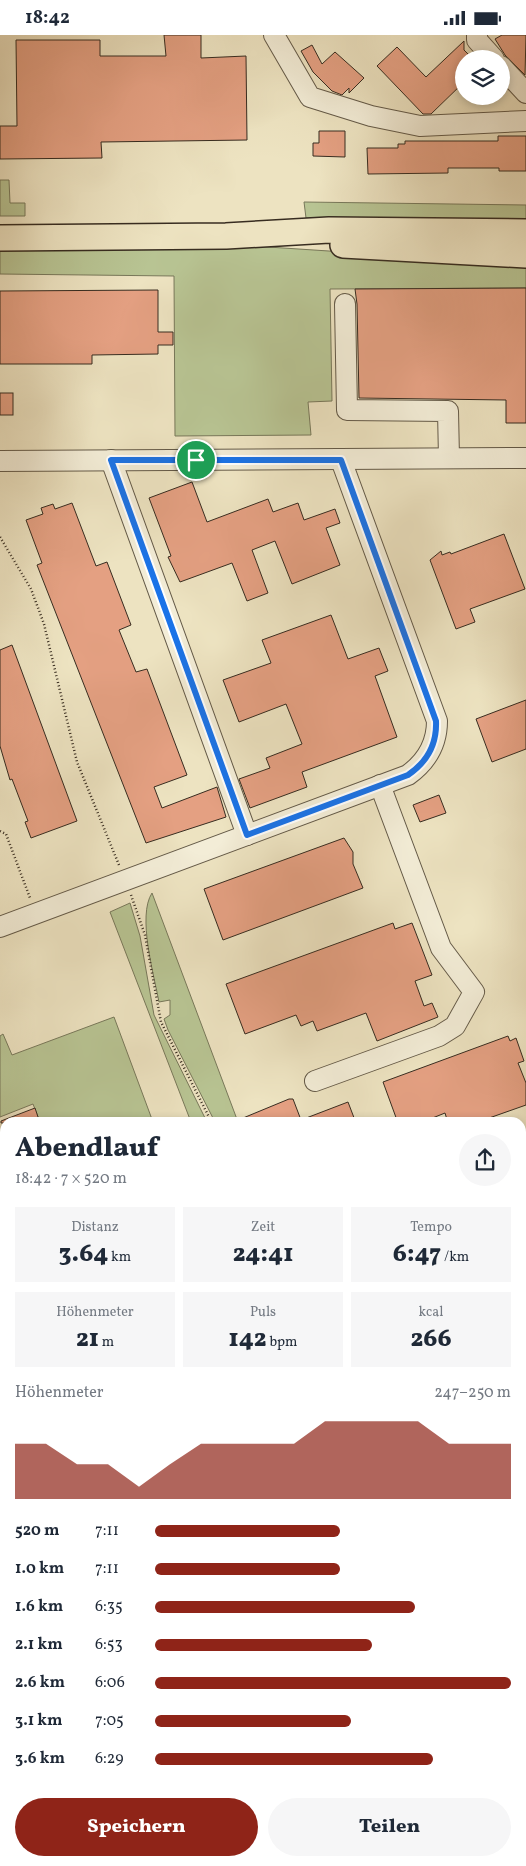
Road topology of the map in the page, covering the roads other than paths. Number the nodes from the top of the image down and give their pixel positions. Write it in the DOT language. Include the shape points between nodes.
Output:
graph roads {
  1 [pos="274,35"];
  2 [pos="477,35"];
  3 [pos="486,50"];
  4 [pos="510,76"];
  5 [pos="526,93"];
  6 [pos="526,121"];
  7 [pos="526,232"];
  8 [pos="226,236"];
  9 [pos="0,238"];
  10 [pos="526,255"];
  11 [pos="345,304"];
  12 [pos="449,458"];
  13 [pos="526,458"];
  14 [pos="111,460"];
  15 [pos="341,460"];
  16 [pos="0,461"];
  17 [pos="380,785"];
  18 [pos="247,835"];
  19 [pos="0,927"];
  20 [pos="315,1081"];
  1 -- 6 [label="street" via="310,97 372,116 420,125"];
  2 -- 3 [label="street" via="477,40"];
  4 -- 5 [label="street"];
  7 -- 8 [label="main road" via="329,230"];
  8 -- 9 [label="main road"];
  8 -- 10 [label="main road"];
  11 -- 12 [label="street" via="347,411 448,411"];
  12 -- 13 [label="street"];
  12 -- 15 [label="street"];
  14 -- 15 [label="street"];
  14 -- 16 [label="street"];
  14 -- 18 [label="street"];
  15 -- 17 [label="street" via="436,721 437,731 431,749 418,768"];
  17 -- 18 [label="street"];
  17 -- 20 [label="street" via="440,948 474,992 455,1027 439,1036"];
  18 -- 19 [label="street"];
}
